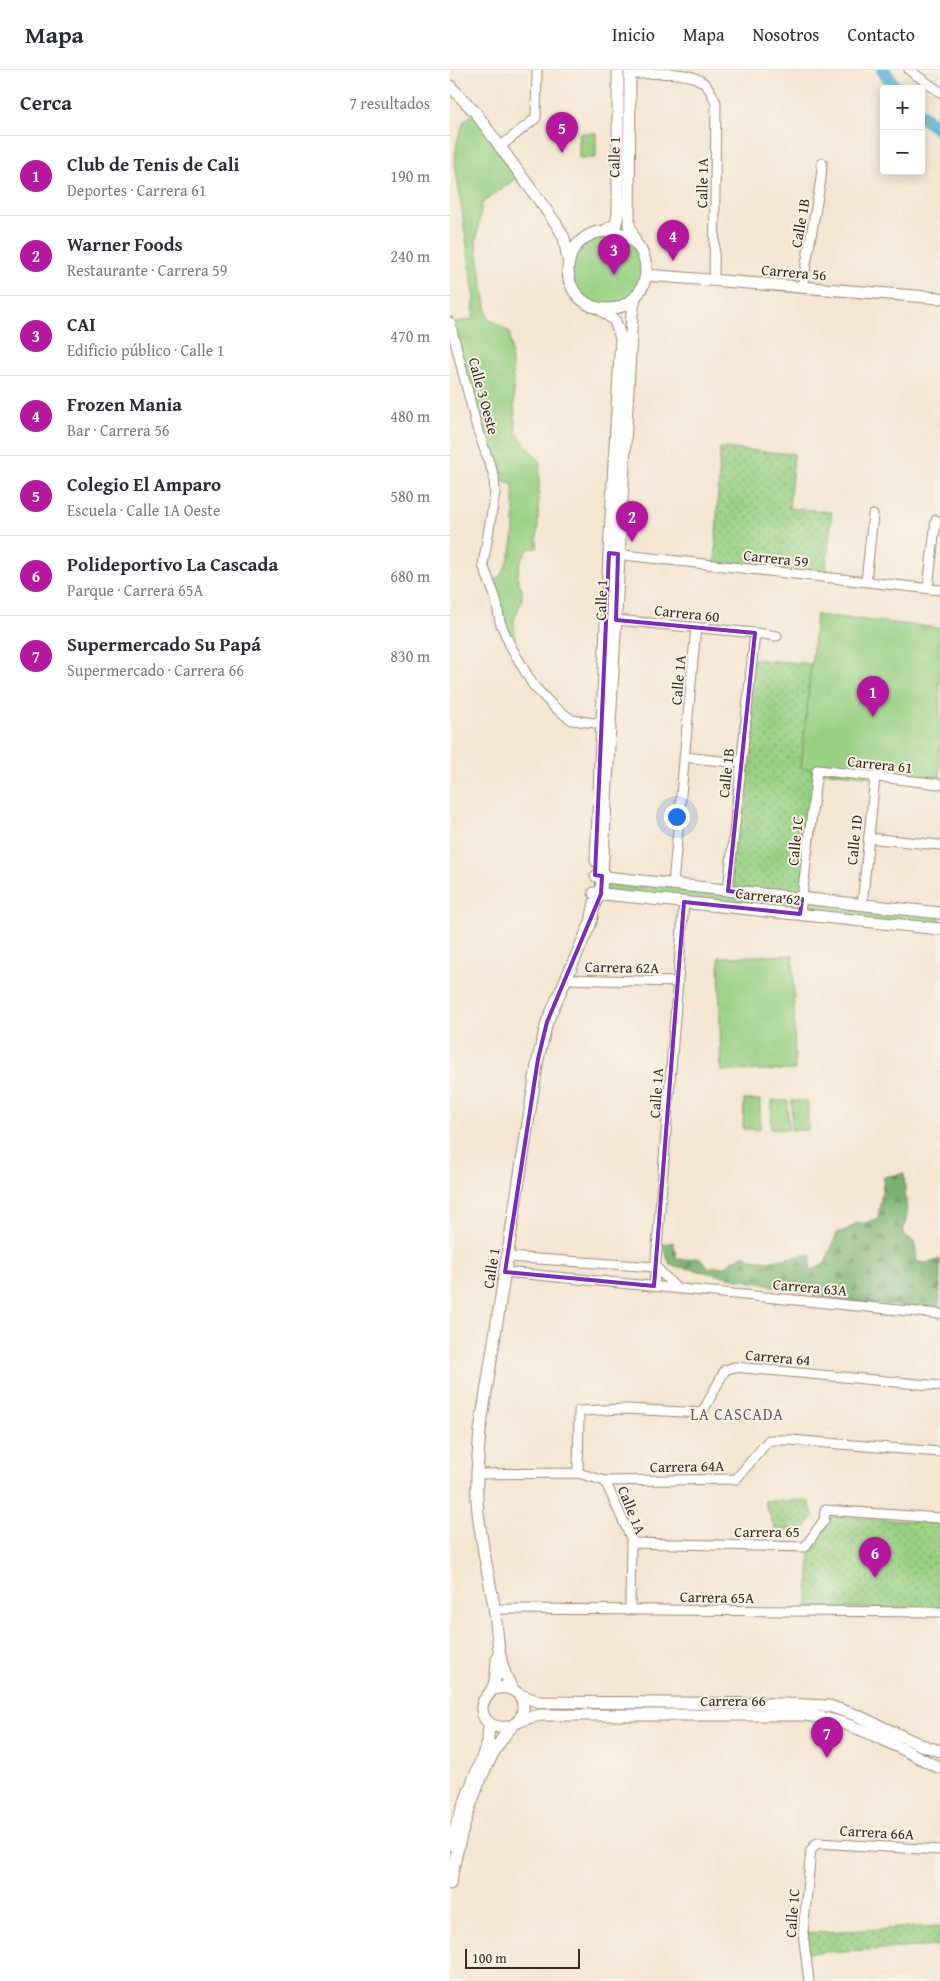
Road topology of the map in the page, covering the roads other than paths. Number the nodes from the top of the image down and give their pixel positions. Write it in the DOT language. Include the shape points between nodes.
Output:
graph roads {
  1 [pos="537,70"];
  2 [pos="618,70"];
  3 [pos="909,70"];
  4 [pos="630,72"];
  5 [pos="450,86"];
  6 [pos="940,92"];
  7 [pos="501,146"];
  8 [pos="822,162"];
  9 [pos="557,225"];
  10 [pos="606,230"];
  11 [pos="586,236"];
  12 [pos="636,242"];
  13 [pos="568,261"];
  14 [pos="646,275"];
  15 [pos="714,280"];
  16 [pos="802,287"];
  17 [pos="635,297"];
  18 [pos="940,298"];
  19 [pos="599,308"];
  20 [pos="450,322"];
  21 [pos="873,515"];
  22 [pos="936,520"];
  23 [pos="613,554"];
  24 [pos="866,582"];
  25 [pos="928,588"];
  26 [pos="940,590"];
  27 [pos="616,620"];
  28 [pos="696,627"];
  29 [pos="755,633"];
  30 [pos="777,636"];
  31 [pos="602,724"];
  32 [pos="684,757"];
  33 [pos="740,763"];
  34 [pos="817,770"];
  35 [pos="875,777"];
  36 [pos="940,784"];
  37 [pos="868,838"];
  38 [pos="940,845"];
  39 [pos="599,876"];
  40 [pos="673,885"];
  41 [pos="728,891"];
  42 [pos="597,896"];
  43 [pos="802,899"];
  44 [pos="684,902"];
  45 [pos="862,905"];
  46 [pos="940,913"];
  47 [pos="800,914"];
  48 [pos="940,929"];
  49 [pos="565,979"];
  50 [pos="678,982"];
  51 [pos="508,1256"];
  52 [pos="656,1268"];
  53 [pos="505,1272"];
  54 [pos="654,1286"];
  55 [pos="677,1289"];
  56 [pos="940,1314"];
  57 [pos="940,1386"];
  58 [pos="940,1452"];
  59 [pos="578,1473"];
  60 [pos="476,1474"];
  61 [pos="605,1481"];
  62 [pos="940,1518"];
  63 [pos="631,1543"];
  64 [pos="494,1609"];
  65 [pos="630,1609"];
  66 [pos="940,1612"];
  67 [pos="498,1648"];
  68 [pos="492,1690"];
  69 [pos="516,1692"];
  70 [pos="489,1723"];
  71 [pos="514,1724"];
  72 [pos="940,1751"];
  73 [pos="940,1768"];
  74 [pos="450,1845"];
  75 [pos="813,1846"];
  76 [pos="940,1850"];
  77 [pos="450,1884"];
  78 [pos="809,1981"];
  1 -- 7 [label="street" via="536,118"];
  2 -- 10 [label="main road, Calle 1" via="618,214 616,224"];
  3 -- 6 [label="street"];
  4 -- 12 [label="main road, Calle 1" via="628,225"];
  4 -- 15 [label="street, Calle 1A" via="689,75 709,88 716,103"];
  5 -- 7 [label="main road" via="469,104"];
  7 -- 9 [label="main road"];
  8 -- 16 [label="street, Calle 1B"];
  9 -- 11 [label="main road" via="573,234"];
  9 -- 13 [label="main road" via="564,238"];
  10 -- 11 [label="main road"];
  10 -- 12 [label="main road" via="620,232"];
  11 -- 13 [label="main road"];
  12 -- 14 [label="main road" via="645,259"];
  13 -- 19 [label="main road" via="568,276 573,290 586,303"];
  14 -- 15 [label="main road, Carrera 56"];
  14 -- 17 [label="main road"];
  15 -- 16 [label="main road, Carrera 56"];
  16 -- 18 [label="main road, Carrera 56"];
  17 -- 19 [label="main road" via="618,307"];
  17 -- 23 [label="main road, Calle 1"];
  19 -- 23 [label="main road, Calle 1" via="615,321 621,338"];
  20 -- 31 [label="street, Calle 3 Oeste" via="476,428 494,476 495,493 483,565 500,622 534,685 554,707 572,720"];
  21 -- 24 [label="street"];
  22 -- 25 [label="street"];
  23 -- 24 [label="street, Carrera 59"];
  23 -- 27 [label="main road, Calle 1"];
  23 -- 31 [label="main road, Calle 1"];
  24 -- 25 [label="street, Carrera 59"];
  25 -- 26 [label="street, Carrera 59"];
  27 -- 28 [label="street, Carrera 60"];
  27 -- 39 [label="main road, Calle 1"];
  28 -- 29 [label="street, Carrera 60"];
  28 -- 32 [label="street, Calle 1A"];
  29 -- 30 [label="street, Carrera 60"];
  29 -- 33 [label="street, Calle 1B"];
  31 -- 39 [label="main road, Calle 1"];
  32 -- 33 [label="street"];
  32 -- 40 [label="street, Calle 1A"];
  33 -- 41 [label="street, Calle 1B"];
  34 -- 35 [label="street, Carrera 61"];
  34 -- 43 [label="street, Calle 1C"];
  35 -- 36 [label="street, Carrera 61"];
  35 -- 37 [label="street, Calle 1D"];
  37 -- 38 [label="street"];
  37 -- 45 [label="street, Calle 1D"];
  39 -- 40 [label="main road, Carrera 62"];
  39 -- 42 [label="main road, Calle 1"];
  40 -- 41 [label="main road, Carrera 62"];
  41 -- 43 [label="main road, Carrera 62"];
  42 -- 44 [label="main road, Carrera 62"];
  42 -- 49 [label="main road, Calle 1" via="591,922"];
  43 -- 45 [label="main road, Carrera 62"];
  43 -- 47 [label="street, Calle 1C"];
  44 -- 47 [label="main road, Carrera 62"];
  44 -- 50 [label="street, Calle 1A"];
  45 -- 46 [label="main road, Carrera 62"];
  47 -- 48 [label="main road, Carrera 62"];
  49 -- 50 [label="street, Carrera 62A"];
  49 -- 51 [label="main road, Calle 1" via="547,1022 538,1059"];
  50 -- 52 [label="street, Calle 1A"];
  51 -- 52 [label="street"];
  51 -- 53 [label="main road, Calle 1"];
  52 -- 54 [label="street, Calle 1A"];
  52 -- 55 [label="street"];
  53 -- 54 [label="street, Carrera 63A"];
  53 -- 60 [label="main road, Calle 1"];
  54 -- 55 [label="street, Carrera 63A"];
  55 -- 56 [label="street, Carrera 63A"];
  57 -- 59 [label="street, Carrera 64" via="734,1367 726,1370 702,1413 626,1409 580,1411"];
  58 -- 61 [label="street, Carrera 64A" via="769,1440 736,1479"];
  59 -- 60 [label="street, Carrera 64A"];
  59 -- 61 [label="street, Carrera 64A"];
  60 -- 64 [label="main road, Calle 1" via="477,1502"];
  61 -- 63 [label="street, Calle 1A"];
  62 -- 63 [label="street, Carrera 65" via="825,1510 824,1520 805,1547"];
  63 -- 65 [label="street, Calle 1A"];
  64 -- 65 [label="street, Carrera 65A"];
  64 -- 67 [label="main road, Calle 1"];
  65 -- 66 [label="street, Carrera 65A"];
  67 -- 68 [label="main road, Calle 1"];
  67 -- 69 [label="main road, Calle 1" via="505,1677"];
  68 -- 69 [label="main road" via="504,1687"];
  68 -- 70 [label="main road" via="482,1706"];
  69 -- 71 [label="main road" via="522,1700 523,1709"];
  69 -- 72 [label="main road, Carrera 66" via="539,1702 829,1706"];
  70 -- 71 [label="main road" via="501,1728"];
  70 -- 74 [label="main road" via="488,1742"];
  71 -- 73 [label="main road, Carrera 66" via="541,1715 827,1717"];
  71 -- 77 [label="main road" via="494,1752 472,1803"];
  75 -- 76 [label="street, Carrera 66A" via="817,1843"];
  75 -- 78 [label="street, Calle 1C" via="803,1933"];
}
